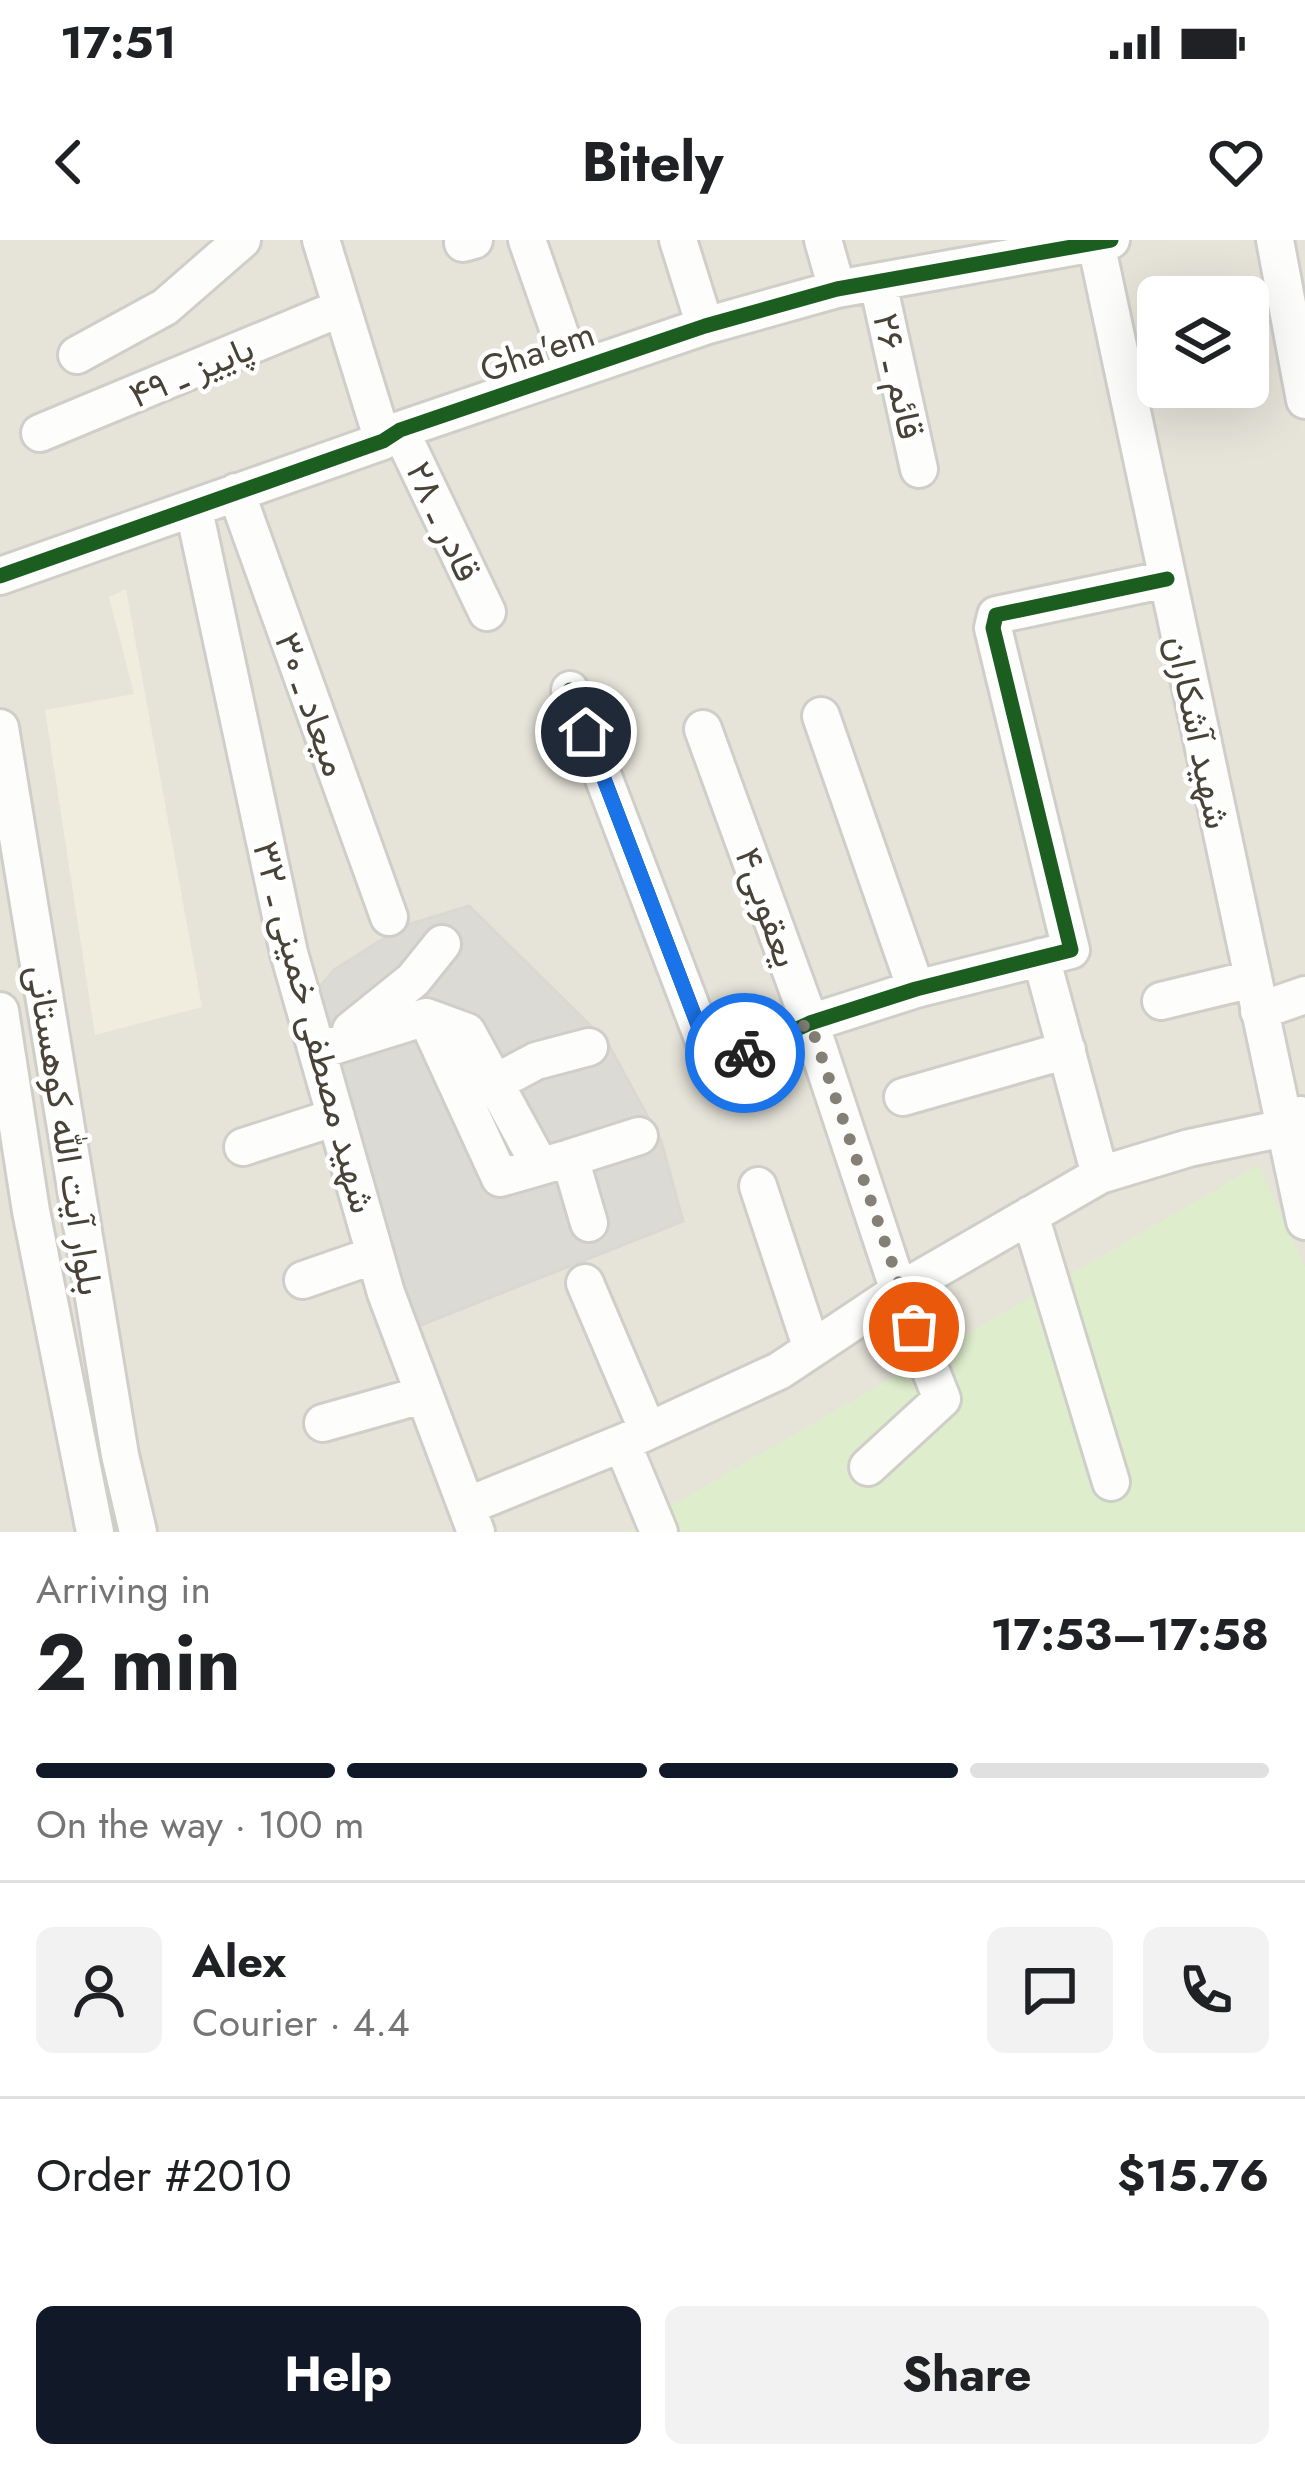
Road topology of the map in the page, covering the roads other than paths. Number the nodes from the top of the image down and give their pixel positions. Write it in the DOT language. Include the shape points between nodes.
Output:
graph roads {
  1 [pos="242,240"];
  2 [pos="527,240"];
  3 [pos="678,240"];
  4 [pos="823,240"];
  5 [pos="1275,240"];
  6 [pos="1104,241"];
  7 [pos="323,247"];
  8 [pos="1002,248"];
  9 [pos="878,283"];
  10 [pos="837,289"];
  11 [pos="341,308"];
  12 [pos="706,326"];
  13 [pos="77,355"];
  14 [pos="573,370"];
  15 [pos="1305,400"];
  16 [pos="40,433"];
  17 [pos="392,435"];
  18 [pos="919,470"];
  19 [pos="236,492"];
  20 [pos="194,510"];
  21 [pos="0,576"];
  22 [pos="1167,579"];
  23 [pos="487,612"];
  24 [pos="570,690"];
  25 [pos="821,716"];
  26 [pos="0,728"];
  27 [pos="704,729"];
  28 [pos="388,916"];
  29 [pos="442,944"];
  30 [pos="1042,957"];
  31 [pos="916,989"];
  32 [pos="1255,995"];
  33 [pos="1305,995"];
  34 [pos="1161,1001"];
  35 [pos="0,1011"];
  36 [pos="426,1017"];
  37 [pos="810,1023"];
  38 [pos="580,1039"];
  39 [pos="1067,1050"];
  40 [pos="316,1051"];
  41 [pos="495,1083"];
  42 [pos="903,1097"];
  43 [pos="336,1117"];
  44 [pos="1294,1120"];
  45 [pos="639,1136"];
  46 [pos="243,1147"];
  47 [pos="555,1162"];
  48 [pos="1100,1174"];
  49 [pos="758,1186"];
  50 [pos="1030,1215"];
  51 [pos="1305,1221"];
  52 [pos="589,1223"];
  53 [pos="375,1255"];
  54 [pos="303,1280"];
  55 [pos="585,1283"];
  56 [pos="899,1291"];
  57 [pos="812,1349"];
  58 [pos="422,1395"];
  59 [pos="327,1415"];
  60 [pos="635,1437"];
  61 [pos="868,1467"];
  62 [pos="1111,1482"];
  63 [pos="472,1519"];
  64 [pos="95,1532"];
  65 [pos="138,1532"];
  66 [pos="658,1532"];
  1 -- 13 [label="street" via="165,307"];
  2 -- 14 [label="street"];
  3 -- 12 [label="street"];
  4 -- 10 [label="street"];
  5 -- 15 [label="street"];
  6 -- 8 [label="street, Gha'em"];
  6 -- 22 [label="street, شهید آشکاران"];
  7 -- 11 [label="street"];
  8 -- 9 [label="street, Gha'em"];
  9 -- 10 [label="street, Gha'em"];
  9 -- 18 [label="street, قائم ـ ۲۶"];
  10 -- 12 [label="street, Gha'em"];
  11 -- 16 [label="street, پاییز ـ ۴۹"];
  11 -- 17 [label="street"];
  12 -- 14 [label="street, Gha'em"];
  14 -- 17 [label="street, Gha'em"];
  17 -- 19 [label="street, Gha'em"];
  17 -- 23 [label="street, قادر ـ ۲۸"];
  19 -- 20 [label="street, Gha'em"];
  19 -- 28 [label="street, میعاد ـ ۳۰"];
  20 -- 21 [label="street, Gha'em"];
  20 -- 40 [label="street, شهید مصطفی خمینی ـ ۳۲"];
  22 -- 30 [label="street" via="996,615 1071,950"];
  22 -- 32 [label="street, شهید آشکاران"];
  24 -- 37 [label="street" via="714,1067"];
  25 -- 31 [label="street"];
  26 -- 65 [label="street, بلوار آیت الله کوهستانی"];
  27 -- 37 [label="street, یعقوبی۴"];
  29 -- 40 [label="street" via="362,1024"];
  30 -- 31 [label="street"];
  30 -- 39 [label="street"];
  31 -- 37 [label="street"];
  32 -- 33 [label="street"];
  32 -- 34 [label="street"];
  32 -- 44 [label="street, شهید آشکاران"];
  35 -- 64 [label="street, بلوار آیت الله کوهستانی"];
  36 -- 40 [label="street"];
  36 -- 41 [label="street" via="467,1032"];
  36 -- 47 [label="street" via="500,1178"];
  37 -- 56 [label="street, یعقوبی۴"];
  38 -- 41 [label="street"];
  39 -- 42 [label="street"];
  39 -- 48 [label="street"];
  40 -- 43 [label="street, شهید مصطفی خمینی ـ ۳۲"];
  41 -- 47 [label="street"];
  43 -- 46 [label="street"];
  43 -- 53 [label="street, شهید مصطفی خمینی ـ ۳۲"];
  44 -- 48 [label="street"];
  44 -- 51 [label="street, شهید آشکاران"];
  45 -- 47 [label="street"];
  47 -- 52 [label="street"];
  48 -- 50 [label="street"];
  49 -- 57 [label="street"];
  50 -- 56 [label="street"];
  50 -- 62 [label="street"];
  53 -- 54 [label="street"];
  53 -- 58 [label="street, شهید مصطفی خمینی ـ ۳۲"];
  55 -- 60 [label="street"];
  56 -- 57 [label="street"];
  56 -- 61 [label="street, یعقوبی۴" via="942,1399"];
  57 -- 60 [label="street"];
  58 -- 59 [label="street"];
  58 -- 63 [label="street, شهید مصطفی خمینی ـ ۳۲"];
  60 -- 63 [label="street"];
  60 -- 66 [label="street"];
}
